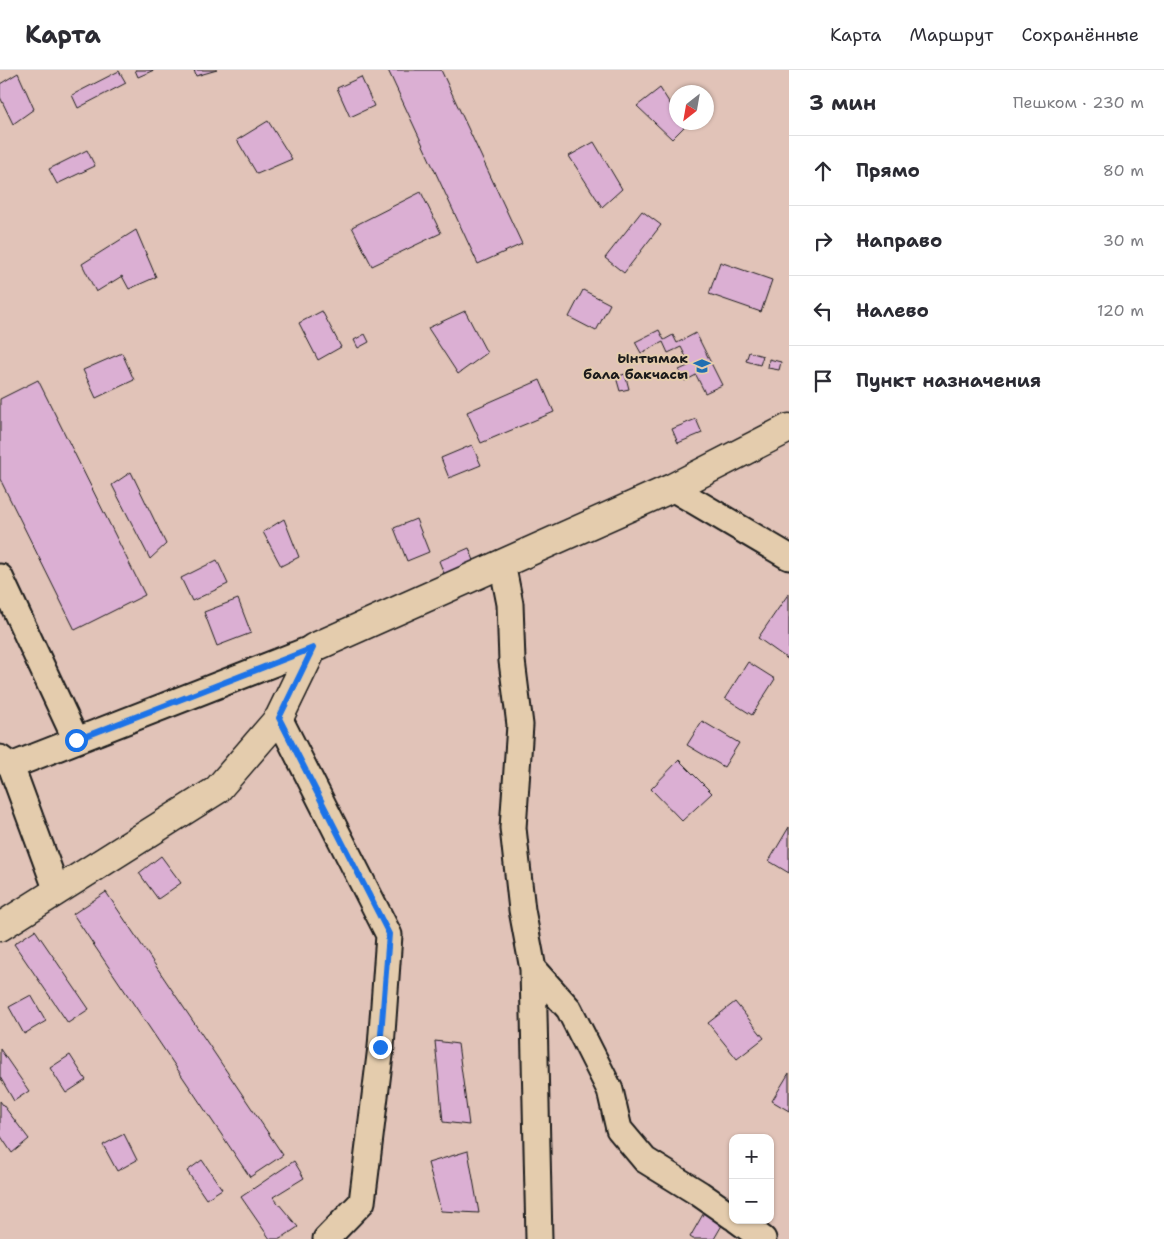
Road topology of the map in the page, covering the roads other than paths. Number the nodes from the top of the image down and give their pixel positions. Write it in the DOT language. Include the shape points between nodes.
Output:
graph roads {
  1 [pos="789,428"];
  2 [pos="672,488"];
  3 [pos="789,557"];
  4 [pos="502,563"];
  5 [pos="0,577"];
  6 [pos="313,648"];
  7 [pos="279,718"];
  8 [pos="76,740"];
  9 [pos="5,762"];
  10 [pos="57,891"];
  11 [pos="0,927"];
  12 [pos="533,968"];
  13 [pos="729,1214"];
  14 [pos="742,1224"];
  15 [pos="326,1239"];
  16 [pos="539,1239"];
  17 [pos="763,1239"];
  1 -- 2 [label="street"];
  2 -- 3 [label="street"];
  2 -- 4 [label="street"];
  4 -- 6 [label="street"];
  4 -- 12 [label="street" via="510,604 512,661 520,725 513,828 522,910"];
  5 -- 8 [label="street"];
  6 -- 7 [label="street"];
  6 -- 8 [label="street"];
  7 -- 10 [label="street" via="217,790"];
  7 -- 15 [label="street" via="389,934 362,1202"];
  8 -- 9 [label="street"];
  9 -- 10 [label="street"];
  10 -- 11 [label="street"];
  12 -- 13 [label="street" via="569,1010 610,1090 619,1129 645,1160"];
  12 -- 16 [label="street"];
  14 -- 17 [label="street"];
}
